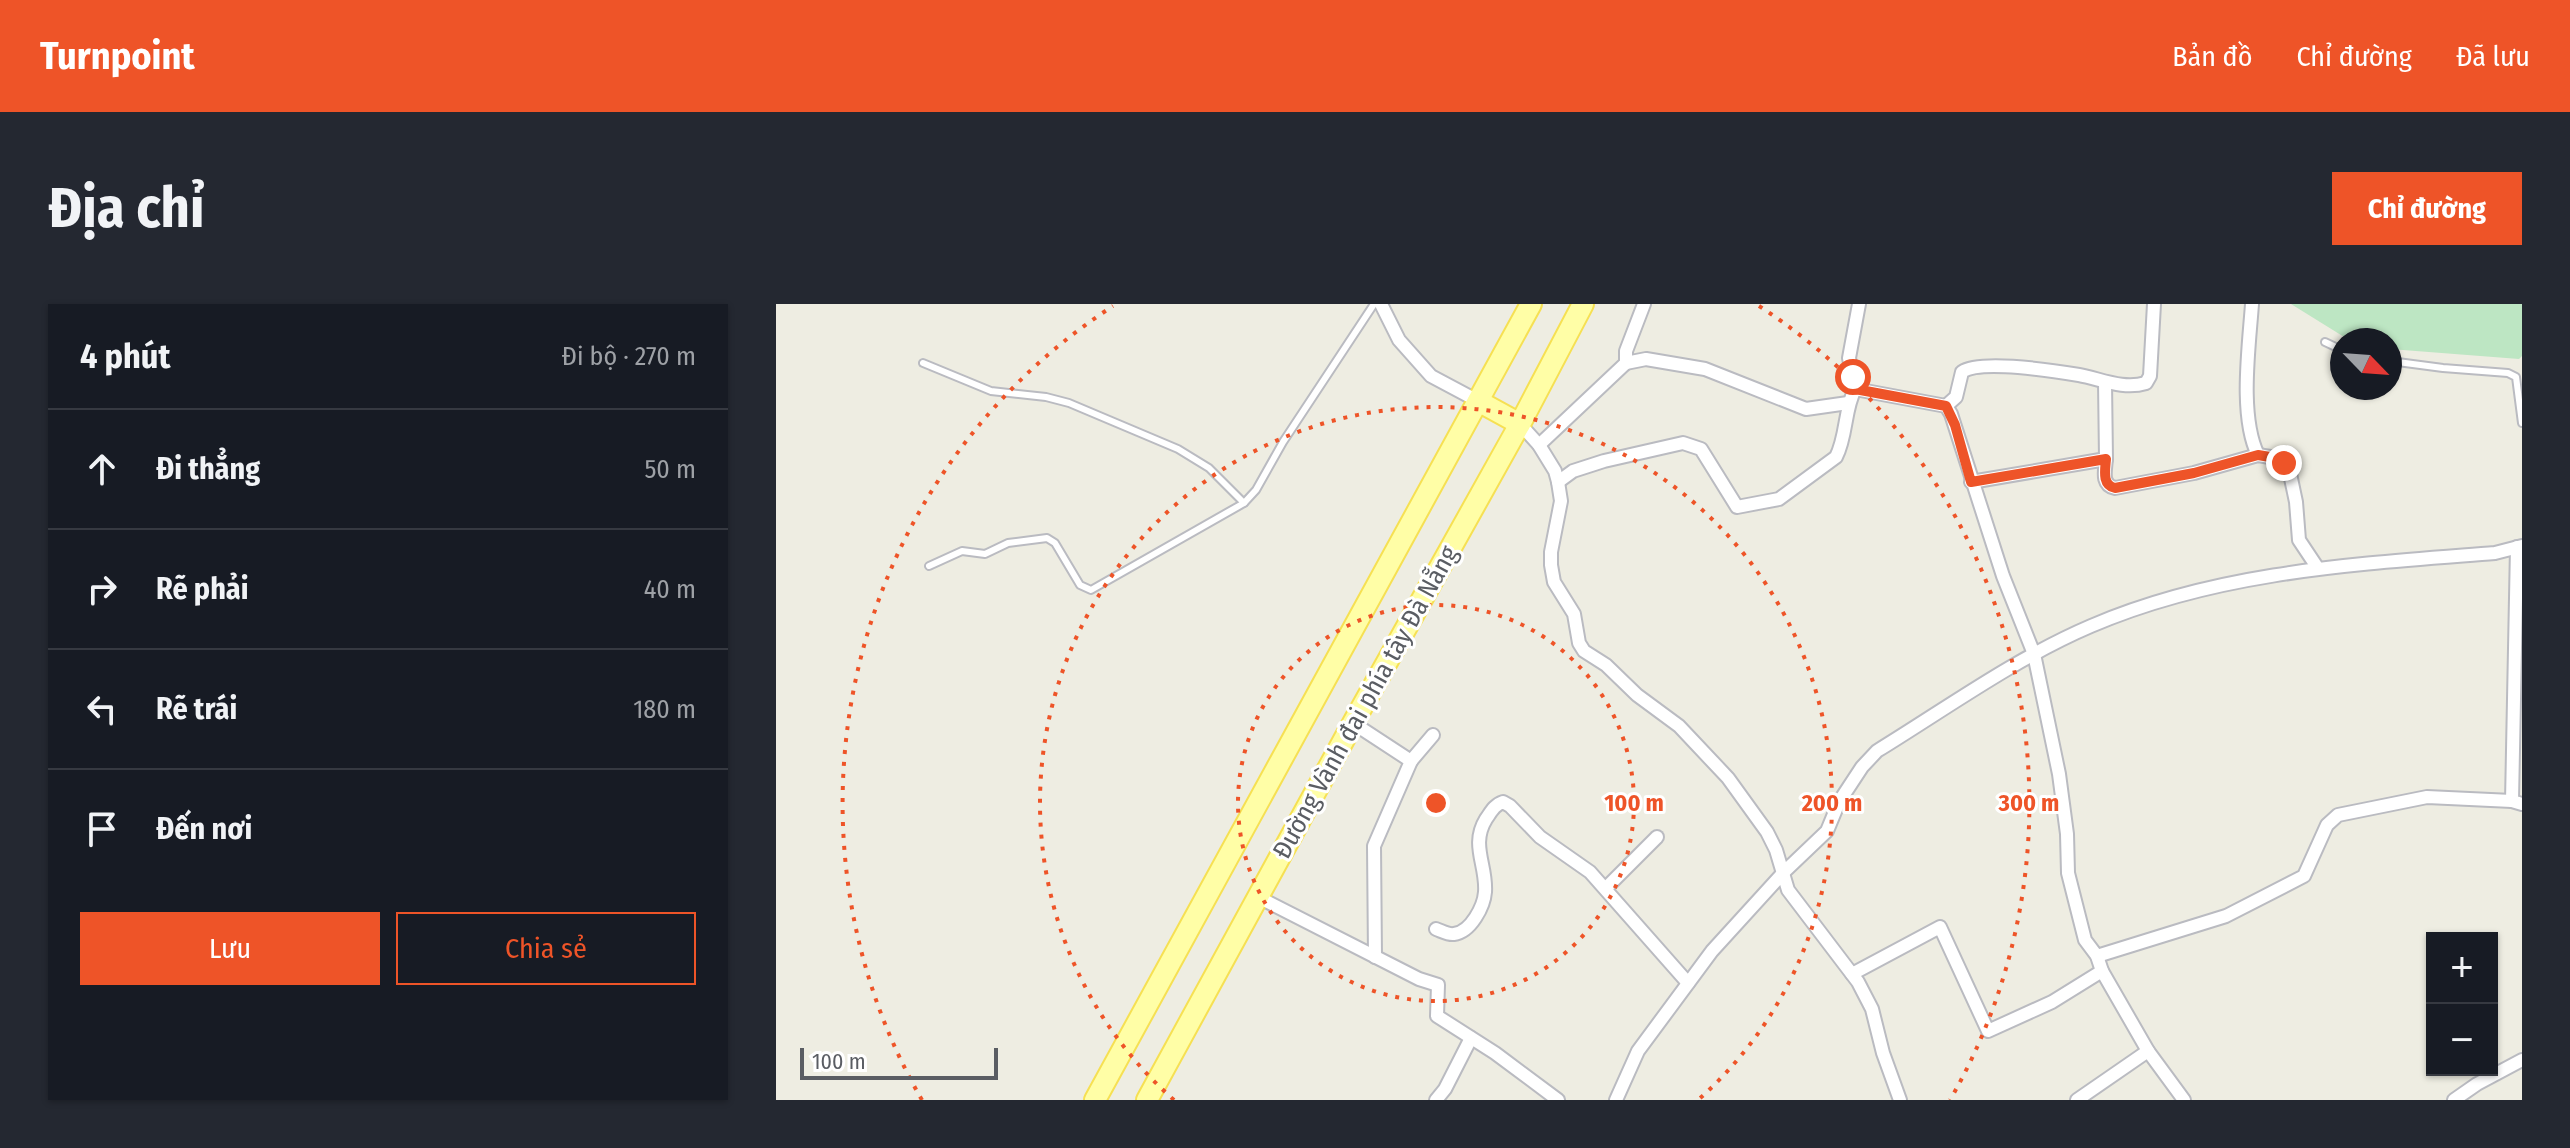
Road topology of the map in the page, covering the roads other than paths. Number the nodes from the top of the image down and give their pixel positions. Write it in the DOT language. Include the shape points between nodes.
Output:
graph roads {
  1 [pos="1374,304"];
  2 [pos="1381,304"];
  3 [pos="1531,304"];
  4 [pos="1583,304"];
  5 [pos="1644,304"];
  6 [pos="1859,304"];
  7 [pos="2154,304"];
  8 [pos="2252,304"];
  9 [pos="2325,342"];
  10 [pos="2330,344"];
  11 [pos="923,363"];
  12 [pos="1626,363"];
  13 [pos="2402,363"];
  14 [pos="2105,382"];
  15 [pos="1855,389"];
  16 [pos="1478,401"];
  17 [pos="1848,403"];
  18 [pos="1946,406"];
  19 [pos="2522,423"];
  20 [pos="1520,424"];
  21 [pos="1539,445"];
  22 [pos="2258,455"];
  23 [pos="2106,459"];
  24 [pos="1558,482"];
  25 [pos="1971,482"];
  26 [pos="1244,503"];
  27 [pos="2520,546"];
  28 [pos="929,566"];
  29 [pos="2317,567"];
  30 [pos="2034,654"];
  31 [pos="1353,723"];
  32 [pos="1433,735"];
  33 [pos="1411,761"];
  34 [pos="2517,803"];
  35 [pos="1657,837"];
  36 [pos="1784,872"];
  37 [pos="1606,888"];
  38 [pos="1258,897"];
  39 [pos="1436,929"];
  40 [pos="2097,956"];
  41 [pos="1375,957"];
  42 [pos="2102,971"];
  43 [pos="1852,974"];
  44 [pos="1688,983"];
  45 [pos="1471,1038"];
  46 [pos="2148,1051"];
  47 [pos="2522,1060"];
  48 [pos="1095,1100"];
  49 [pos="1147,1100"];
  50 [pos="1436,1100"];
  51 [pos="1558,1100"];
  52 [pos="1616,1100"];
  53 [pos="1900,1100"];
  54 [pos="2077,1100"];
  55 [pos="2184,1100"];
  56 [pos="2454,1100"];
  1 -- 26 [label="lane"];
  2 -- 16 [label="street" via="1399,340 1431,376"];
  3 -- 16 [label="main road, Đường Vành đai phía tây Đà Nẵng"];
  4 -- 20 [label="main road, Đường Vành đai phía tây Đà Nẵng"];
  5 -- 12 [label="street"];
  6 -- 15 [label="street" via="1849,358"];
  7 -- 14 [label="street" via="2149,380 2142,385"];
  8 -- 22 [label="street" via="2247,382 2251,441"];
  9 -- 10 [label="lane"];
  11 -- 26 [label="lane" via="991,391 1069,403 1178,449 1209,468"];
  12 -- 17 [label="street" via="1646,359 1705,369 1806,409"];
  12 -- 21 [label="street"];
  13 -- 19 [label="lane" via="2516,377"];
  14 -- 18 [label="street" via="2020,367 1974,367 1962,372 1956,397"];
  14 -- 23 [label="street"];
  15 -- 17 [label="street"];
  15 -- 18 [label="street"];
  16 -- 20 [label="main road"];
  16 -- 48 [label="main road, Đường Vành đai phía tây Đà Nẵng"];
  17 -- 24 [label="street" via="1836,457 1779,499 1737,507 1701,449 1683,443 1604,461"];
  18 -- 25 [label="street"];
  20 -- 21 [label="street"];
  20 -- 31 [label="main road, Đường Vành đai phía tây Đà Nẵng"];
  21 -- 24 [label="street"];
  22 -- 23 [label="street" via="2115,488 2105,480"];
  22 -- 29 [label="street" via="2276,458 2289,469 2299,540"];
  23 -- 25 [label="street"];
  24 -- 36 [label="street" via="1561,501 1551,565 1554,582 1574,614 1579,643 1679,726 1728,778 1767,832"];
  25 -- 30 [label="street"];
  26 -- 28 [label="lane" via="1091,590 1080,585 1047,538 1008,543 985,554 966,550"];
  27 -- 29 [label="street" via="2495,553"];
  27 -- 34 [label="street"];
  29 -- 30 [label="street" via="2201,589 2094,625"];
  30 -- 36 [label="street" via="1877,751 1839,802 1827,831"];
  30 -- 40 [label="street" via="2059,774 2068,873 2085,940"];
  31 -- 33 [label="street"];
  31 -- 38 [label="main road, Đường Vành đai phía tây Đà Nẵng"];
  32 -- 33 [label="street"];
  33 -- 41 [label="street" via="1374,846"];
  34 -- 40 [label="street" via="2427,797 2338,815 2327,825 2304,876 2226,916"];
  35 -- 37 [label="street"];
  36 -- 43 [label="street" via="1788,890"];
  36 -- 44 [label="street"];
  37 -- 39 [label="street" via="1503,802 1480,835 1485,896 1479,913 1459,933"];
  37 -- 44 [label="street"];
  38 -- 41 [label="street"];
  38 -- 49 [label="main road, Đường Vành đai phía tây Đà Nẵng"];
  40 -- 42 [label="street"];
  41 -- 45 [label="street" via="1438,985 1437,1016"];
  42 -- 43 [label="street" via="2052,1002 1988,1031 1940,927"];
  42 -- 46 [label="street"];
  43 -- 53 [label="street" via="1872,1009"];
  44 -- 52 [label="street" via="1638,1051"];
  45 -- 50 [label="street"];
  45 -- 51 [label="street"];
  46 -- 54 [label="street"];
  46 -- 55 [label="street"];
  47 -- 56 [label="street"];
}
